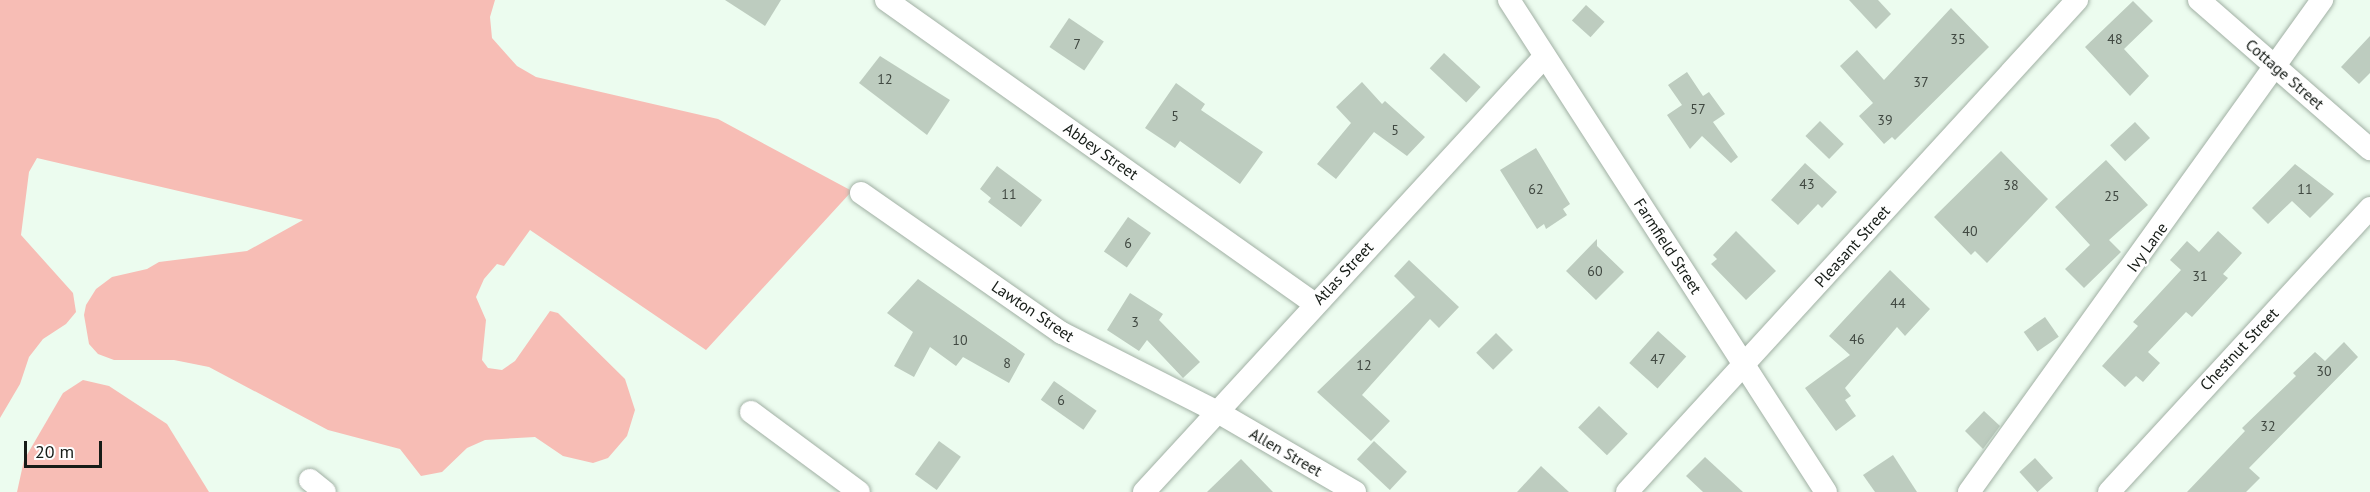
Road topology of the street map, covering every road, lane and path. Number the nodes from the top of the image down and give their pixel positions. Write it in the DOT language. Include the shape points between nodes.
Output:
graph roads {
  1 [pos="886,0"];
  2 [pos="1509,0"];
  3 [pos="2077,0"];
  4 [pos="2199,0"];
  5 [pos="2322,0"];
  6 [pos="1545,56"];
  7 [pos="2277,67"];
  8 [pos="2370,149"];
  9 [pos="861,193"];
  10 [pos="2370,208"];
  11 [pos="1315,304"];
  12 [pos="1745,366"];
  13 [pos="1216,411"];
  14 [pos="751,412"];
  15 [pos="859,492"];
  16 [pos="1144,492"];
  17 [pos="1355,492"];
  18 [pos="1627,492"];
  19 [pos="1826,492"];
  20 [pos="1969,492"];
  21 [pos="2109,492"];
  1 -- 11 [label="street, Abbey Street"];
  2 -- 6 [label="street, Farmfield Street"];
  3 -- 12 [label="street, Pleasant Street"];
  4 -- 7 [label="street, Cottage Street"];
  5 -- 7 [label="street, Ivy Lane"];
  6 -- 11 [label="street, Atlas Street"];
  6 -- 12 [label="street, Farmfield Street"];
  7 -- 8 [label="street, Cottage Street"];
  7 -- 20 [label="street, Ivy Lane"];
  9 -- 13 [label="street, Lawton Street" via="1062,333"];
  10 -- 21 [label="street, Chestnut Street"];
  11 -- 13 [label="street, Atlas Street"];
  12 -- 18 [label="street, Pleasant Street"];
  12 -- 19 [label="street, Farmfield Street"];
  13 -- 16 [label="street, Atlas Street"];
  13 -- 17 [label="street, Allen Street"];
  14 -- 15 [label="street"];
}
